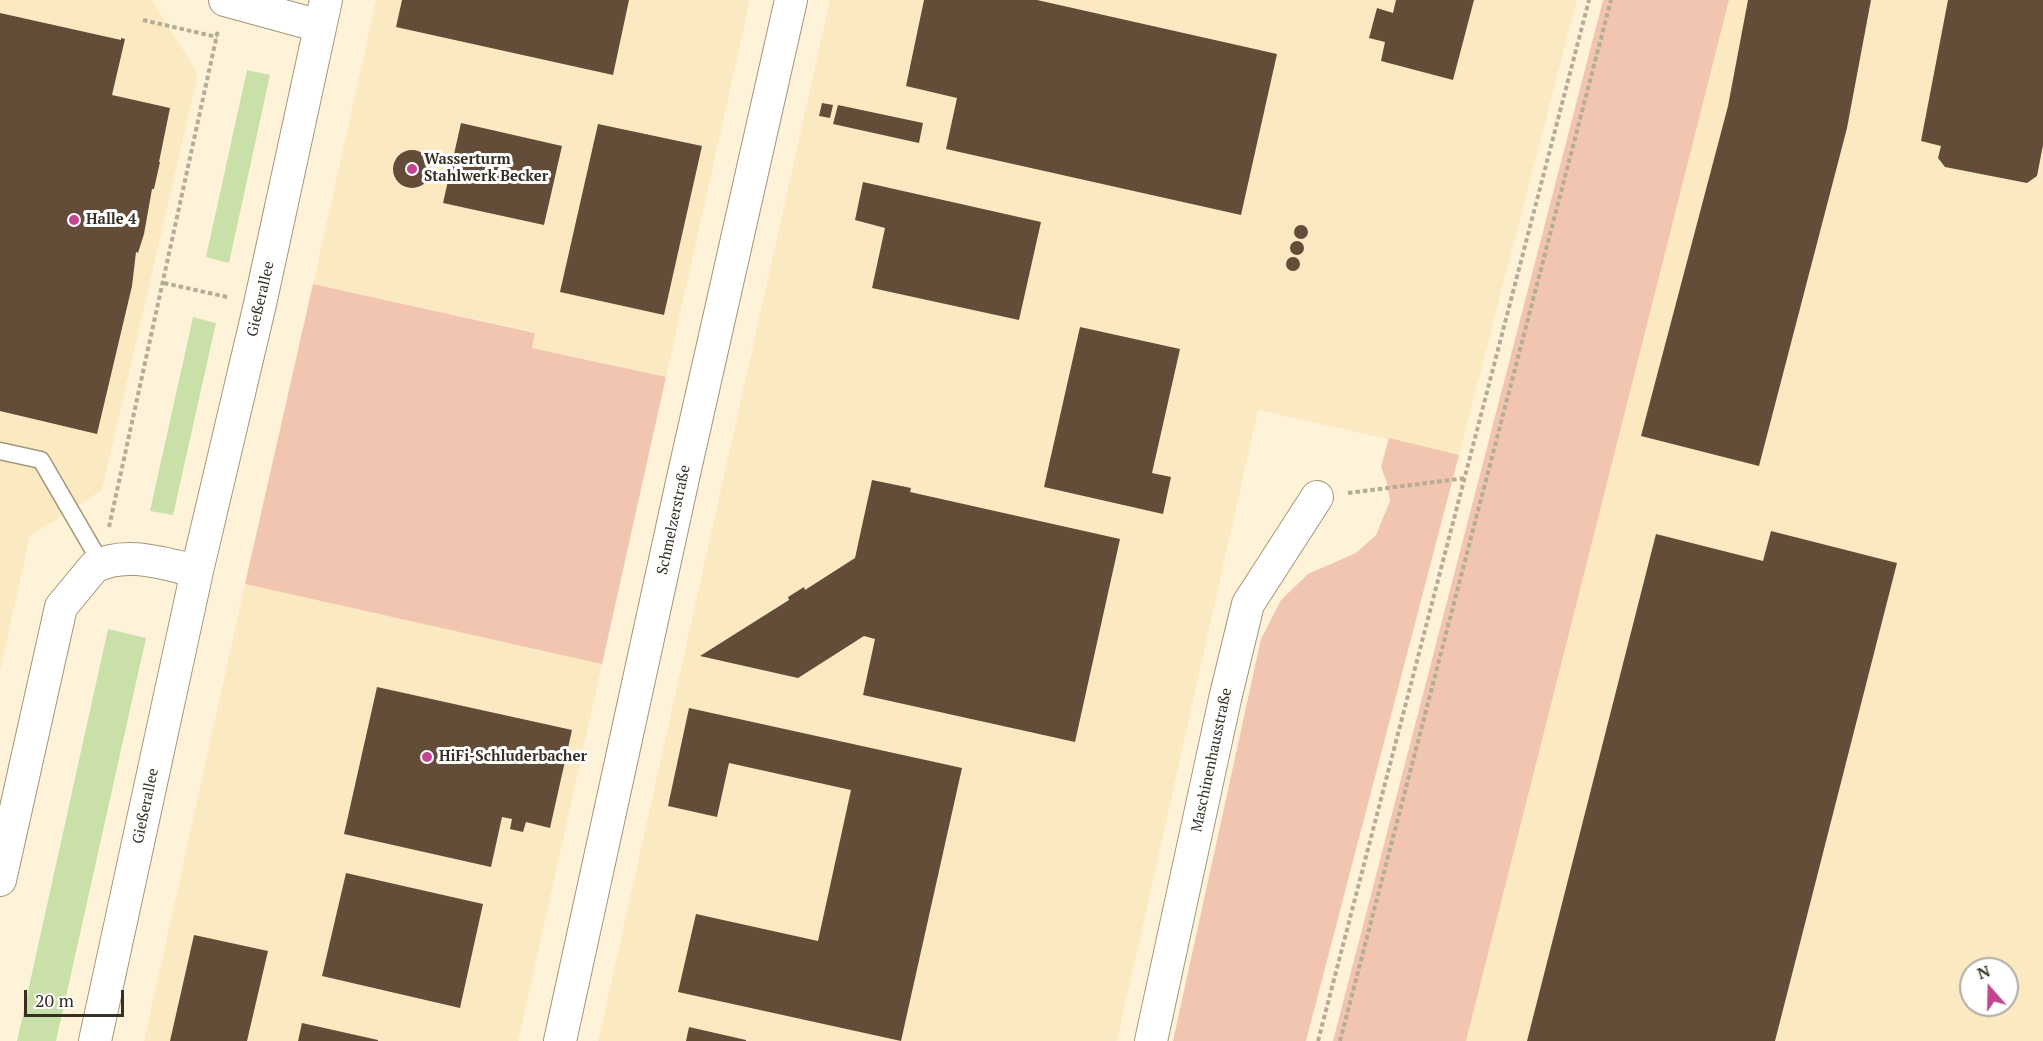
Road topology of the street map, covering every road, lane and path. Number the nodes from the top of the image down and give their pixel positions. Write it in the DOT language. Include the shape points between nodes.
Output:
graph roads {
  1 [pos="225,0"];
  2 [pos="791,0"];
  3 [pos="1589,0"];
  4 [pos="1611,0"];
  5 [pos="323,13"];
  6 [pos="142,20"];
  7 [pos="217,37"];
  8 [pos="164,283"];
  9 [pos="224,296"];
  10 [pos="0,451"];
  11 [pos="1466,478"];
  12 [pos="1317,497"];
  13 [pos="101,563"];
  14 [pos="197,571"];
  15 [pos="0,880"];
  16 [pos="95,1041"];
  17 [pos="560,1041"];
  18 [pos="1151,1041"];
  19 [pos="1318,1041"];
  20 [pos="1340,1041"];
  1 -- 5 [label="street, Gießerallee"];
  1 -- 7 [label="path"];
  2 -- 17 [label="street, Schmelzerstraße"];
  3 -- 11 [label="path"];
  4 -- 20 [label="path"];
  5 -- 14 [label="street, Gießerallee"];
  6 -- 7 [label="path"];
  7 -- 8 [label="path"];
  8 -- 9 [label="path"];
  8 -- 13 [label="path"];
  10 -- 13 [label="lane" via="41,460"];
  11 -- 12 [label="path"];
  11 -- 19 [label="path"];
  12 -- 18 [label="street, Maschinenhausstraße" via="1248,604"];
  13 -- 14 [label="street" via="135,559"];
  13 -- 15 [label="street" via="61,608"];
  14 -- 16 [label="street, Gießerallee"];
}
